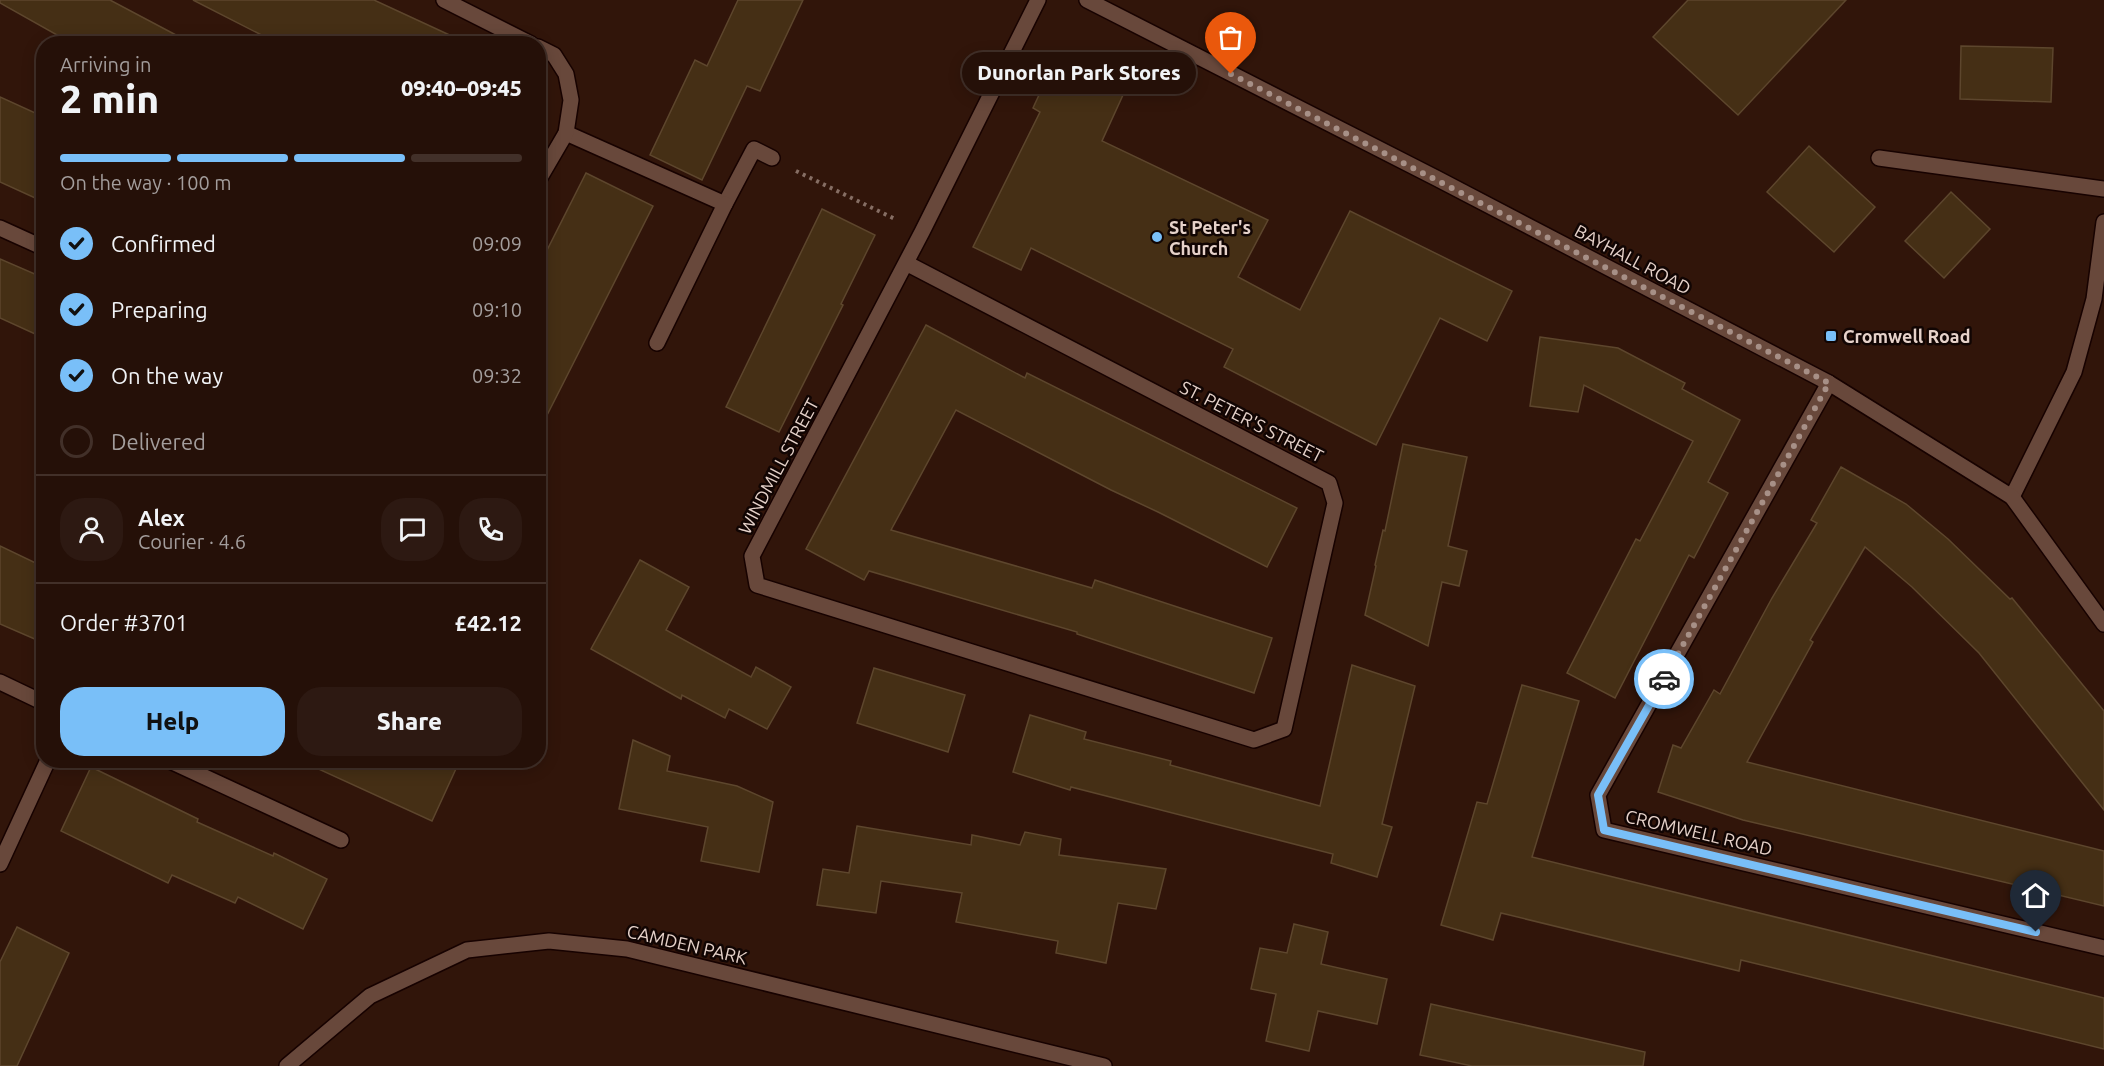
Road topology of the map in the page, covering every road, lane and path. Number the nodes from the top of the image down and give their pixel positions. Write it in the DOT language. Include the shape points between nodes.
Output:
graph roads {
  1 [pos="444,0"];
  2 [pos="1038,0"];
  3 [pos="1087,0"];
  4 [pos="515,36"];
  5 [pos="546,51"];
  6 [pos="566,133"];
  7 [pos="772,158"];
  8 [pos="1879,158"];
  9 [pos="546,167"];
  10 [pos="2104,189"];
  11 [pos="725,204"];
  12 [pos="2104,222"];
  13 [pos="0,228"];
  14 [pos="922,232"];
  15 [pos="36,244"];
  16 [pos="906,264"];
  17 [pos="657,343"];
  18 [pos="1829,383"];
  19 [pos="2012,497"];
  20 [pos="2104,624"];
  21 [pos="0,682"];
  22 [pos="36,699"];
  23 [pos="1254,740"];
  24 [pos="44,768"];
  25 [pos="185,768"];
  26 [pos="341,840"];
  27 [pos="0,864"];
  28 [pos="2104,948"];
  29 [pos="287,1066"];
  30 [pos="1104,1066"];
  1 -- 4 [label="street"];
  2 -- 14 [label="street, WINDMILL STREET"];
  3 -- 18 [label="street, BAYHALL ROAD"];
  5 -- 6 [label="street" via="554,55 566,74 571,100"];
  6 -- 9 [label="street"];
  6 -- 11 [label="street"];
  7 -- 11 [label="street" via="754,148"];
  7 -- 14 [label="path"];
  8 -- 10 [label="street"];
  11 -- 17 [label="street"];
  12 -- 19 [label="street" via="2094,299 2074,372"];
  13 -- 15 [label="street"];
  14 -- 16 [label="street, WINDMILL STREET"];
  16 -- 23 [label="street, ST. PETER'S STREET" via="1329,483 1335,503 1284,729"];
  16 -- 23 [label="street, WINDMILL STREET" via="752,556 757,585"];
  18 -- 19 [label="street, BAYHALL ROAD"];
  18 -- 28 [label="street, CROMWELL ROAD" via="1598,795 1604,830"];
  19 -- 20 [label="street, BAYHALL ROAD"];
  21 -- 22 [label="street"];
  24 -- 27 [label="street"];
  25 -- 26 [label="street"];
  29 -- 30 [label="street, CAMDEN PARK" via="370,996 467,950 549,941 627,949"];
}
